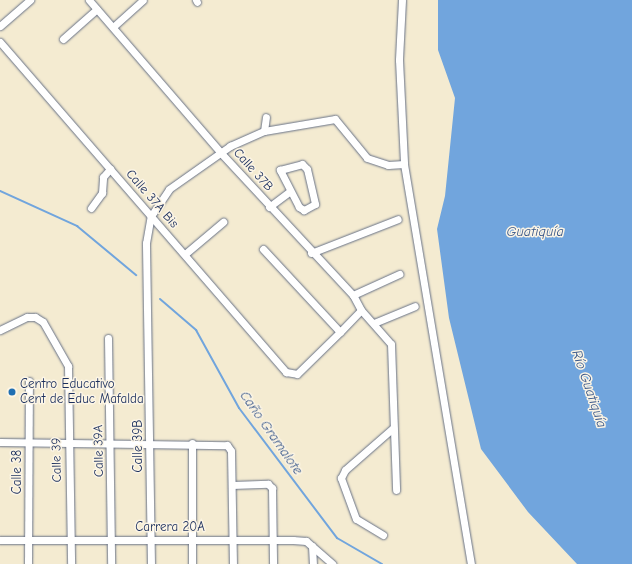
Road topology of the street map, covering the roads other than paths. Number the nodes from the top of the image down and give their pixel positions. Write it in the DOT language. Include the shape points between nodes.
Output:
graph roads {
  1 [pos="30,0"];
  2 [pos="89,0"];
  3 [pos="143,0"];
  4 [pos="402,0"];
  5 [pos="97,9"];
  6 [pos="0,26"];
  7 [pos="113,27"];
  8 [pos="63,39"];
  9 [pos="0,42"];
  10 [pos="266,117"];
  11 [pos="264,131"];
  12 [pos="220,152"];
  13 [pos="404,164"];
  14 [pos="110,169"];
  15 [pos="290,191"];
  16 [pos="269,207"];
  17 [pos="91,208"];
  18 [pos="151,216"];
  19 [pos="398,218"];
  20 [pos="223,222"];
  21 [pos="263,249"];
  22 [pos="311,253"];
  23 [pos="185,254"];
  24 [pos="399,274"];
  25 [pos="353,295"];
  26 [pos="415,306"];
  27 [pos="361,310"];
  28 [pos="374,322"];
  29 [pos="0,330"];
  30 [pos="340,332"];
  31 [pos="108,338"];
  32 [pos="29,380"];
  33 [pos="393,428"];
  34 [pos="29,441"];
  35 [pos="69,441"];
  36 [pos="0,442"];
  37 [pos="112,442"];
  38 [pos="150,442"];
  39 [pos="192,443"];
  40 [pos="232,485"];
  41 [pos="396,490"];
  42 [pos="383,535"];
  43 [pos="112,539"];
  44 [pos="150,539"];
  45 [pos="192,539"];
  46 [pos="233,539"];
  47 [pos="273,539"];
  48 [pos="0,540"];
  49 [pos="29,540"];
  50 [pos="72,540"];
  51 [pos="312,546"];
  52 [pos="28,564"];
  53 [pos="71,564"];
  54 [pos="111,564"];
  55 [pos="151,564"];
  56 [pos="192,564"];
  57 [pos="233,564"];
  58 [pos="273,564"];
  59 [pos="313,564"];
  60 [pos="332,564"];
  61 [pos="471,564"];
  1 -- 6 [label="street"];
  2 -- 5 [label="street, Calle 37B"];
  3 -- 7 [label="street"];
  4 -- 13 [label="street" via="399,60"];
  5 -- 7 [label="street, Calle 37B"];
  5 -- 8 [label="street"];
  7 -- 12 [label="street, Calle 37B"];
  9 -- 14 [label="street, Calle 37A Bis"];
  10 -- 11 [label="street"];
  11 -- 12 [label="street"];
  11 -- 13 [label="street" via="335,119 367,158 388,165"];
  12 -- 16 [label="street, Calle 37B"];
  12 -- 18 [label="street" via="170,189"];
  13 -- 61 [label="street"];
  14 -- 17 [label="street" via="103,177 102,193"];
  14 -- 18 [label="street, Calle 37A Bis"];
  15 -- 15 [label="street" via="301,210 314,206 307,169 302,164 280,170"];
  15 -- 16 [label="street"];
  16 -- 22 [label="street, Calle 37B"];
  18 -- 23 [label="street, Calle 37A Bis"];
  18 -- 38 [label="street, Calle 39B" via="146,243 149,280"];
  19 -- 22 [label="street"];
  20 -- 23 [label="street"];
  21 -- 30 [label="street"];
  22 -- 25 [label="street, Calle 37B"];
  23 -- 30 [label="street, Calle 37A Bis" via="286,372 296,374"];
  24 -- 25 [label="street"];
  25 -- 27 [label="street, Calle 37B"];
  26 -- 28 [label="street"];
  27 -- 28 [label="street, Calle 37B"];
  27 -- 30 [label="street"];
  28 -- 33 [label="street, Calle 37B" via="391,344 394,358"];
  29 -- 35 [label="street, Calle 39" via="27,317 35,317 43,322 64,356 69,374"];
  31 -- 37 [label="street, Calle 39A"];
  32 -- 34 [label="street, Calle 38"];
  33 -- 41 [label="street"];
  33 -- 42 [label="street" via="345,470 341,478 356,519"];
  34 -- 35 [label="street"];
  34 -- 36 [label="street"];
  34 -- 49 [label="street, Calle 38"];
  35 -- 37 [label="street"];
  35 -- 50 [label="street, Calle 39"];
  37 -- 38 [label="street"];
  37 -- 43 [label="street, Calle 39A"];
  38 -- 39 [label="street"];
  38 -- 44 [label="street, Calle 39B"];
  39 -- 40 [label="street" via="222,444 231,451"];
  39 -- 45 [label="street"];
  40 -- 46 [label="street"];
  40 -- 47 [label="street" via="268,484 274,494"];
  43 -- 44 [label="street, Carrera 20A"];
  43 -- 50 [label="street, Carrera 20A"];
  43 -- 54 [label="street, Calle 39A"];
  44 -- 45 [label="street, Carrera 20A"];
  44 -- 55 [label="street, Calle 39B"];
  45 -- 46 [label="street, Carrera 20A"];
  45 -- 56 [label="street"];
  46 -- 47 [label="street, Carrera 20A"];
  46 -- 57 [label="street"];
  47 -- 51 [label="street, Carrera 20A" via="306,542"];
  47 -- 58 [label="street"];
  48 -- 49 [label="street, Carrera 20A"];
  49 -- 50 [label="street, Carrera 20A"];
  49 -- 52 [label="street, Calle 38"];
  50 -- 53 [label="street, Calle 39"];
  51 -- 59 [label="street"];
  51 -- 60 [label="street, Carrera 20A"];
}
